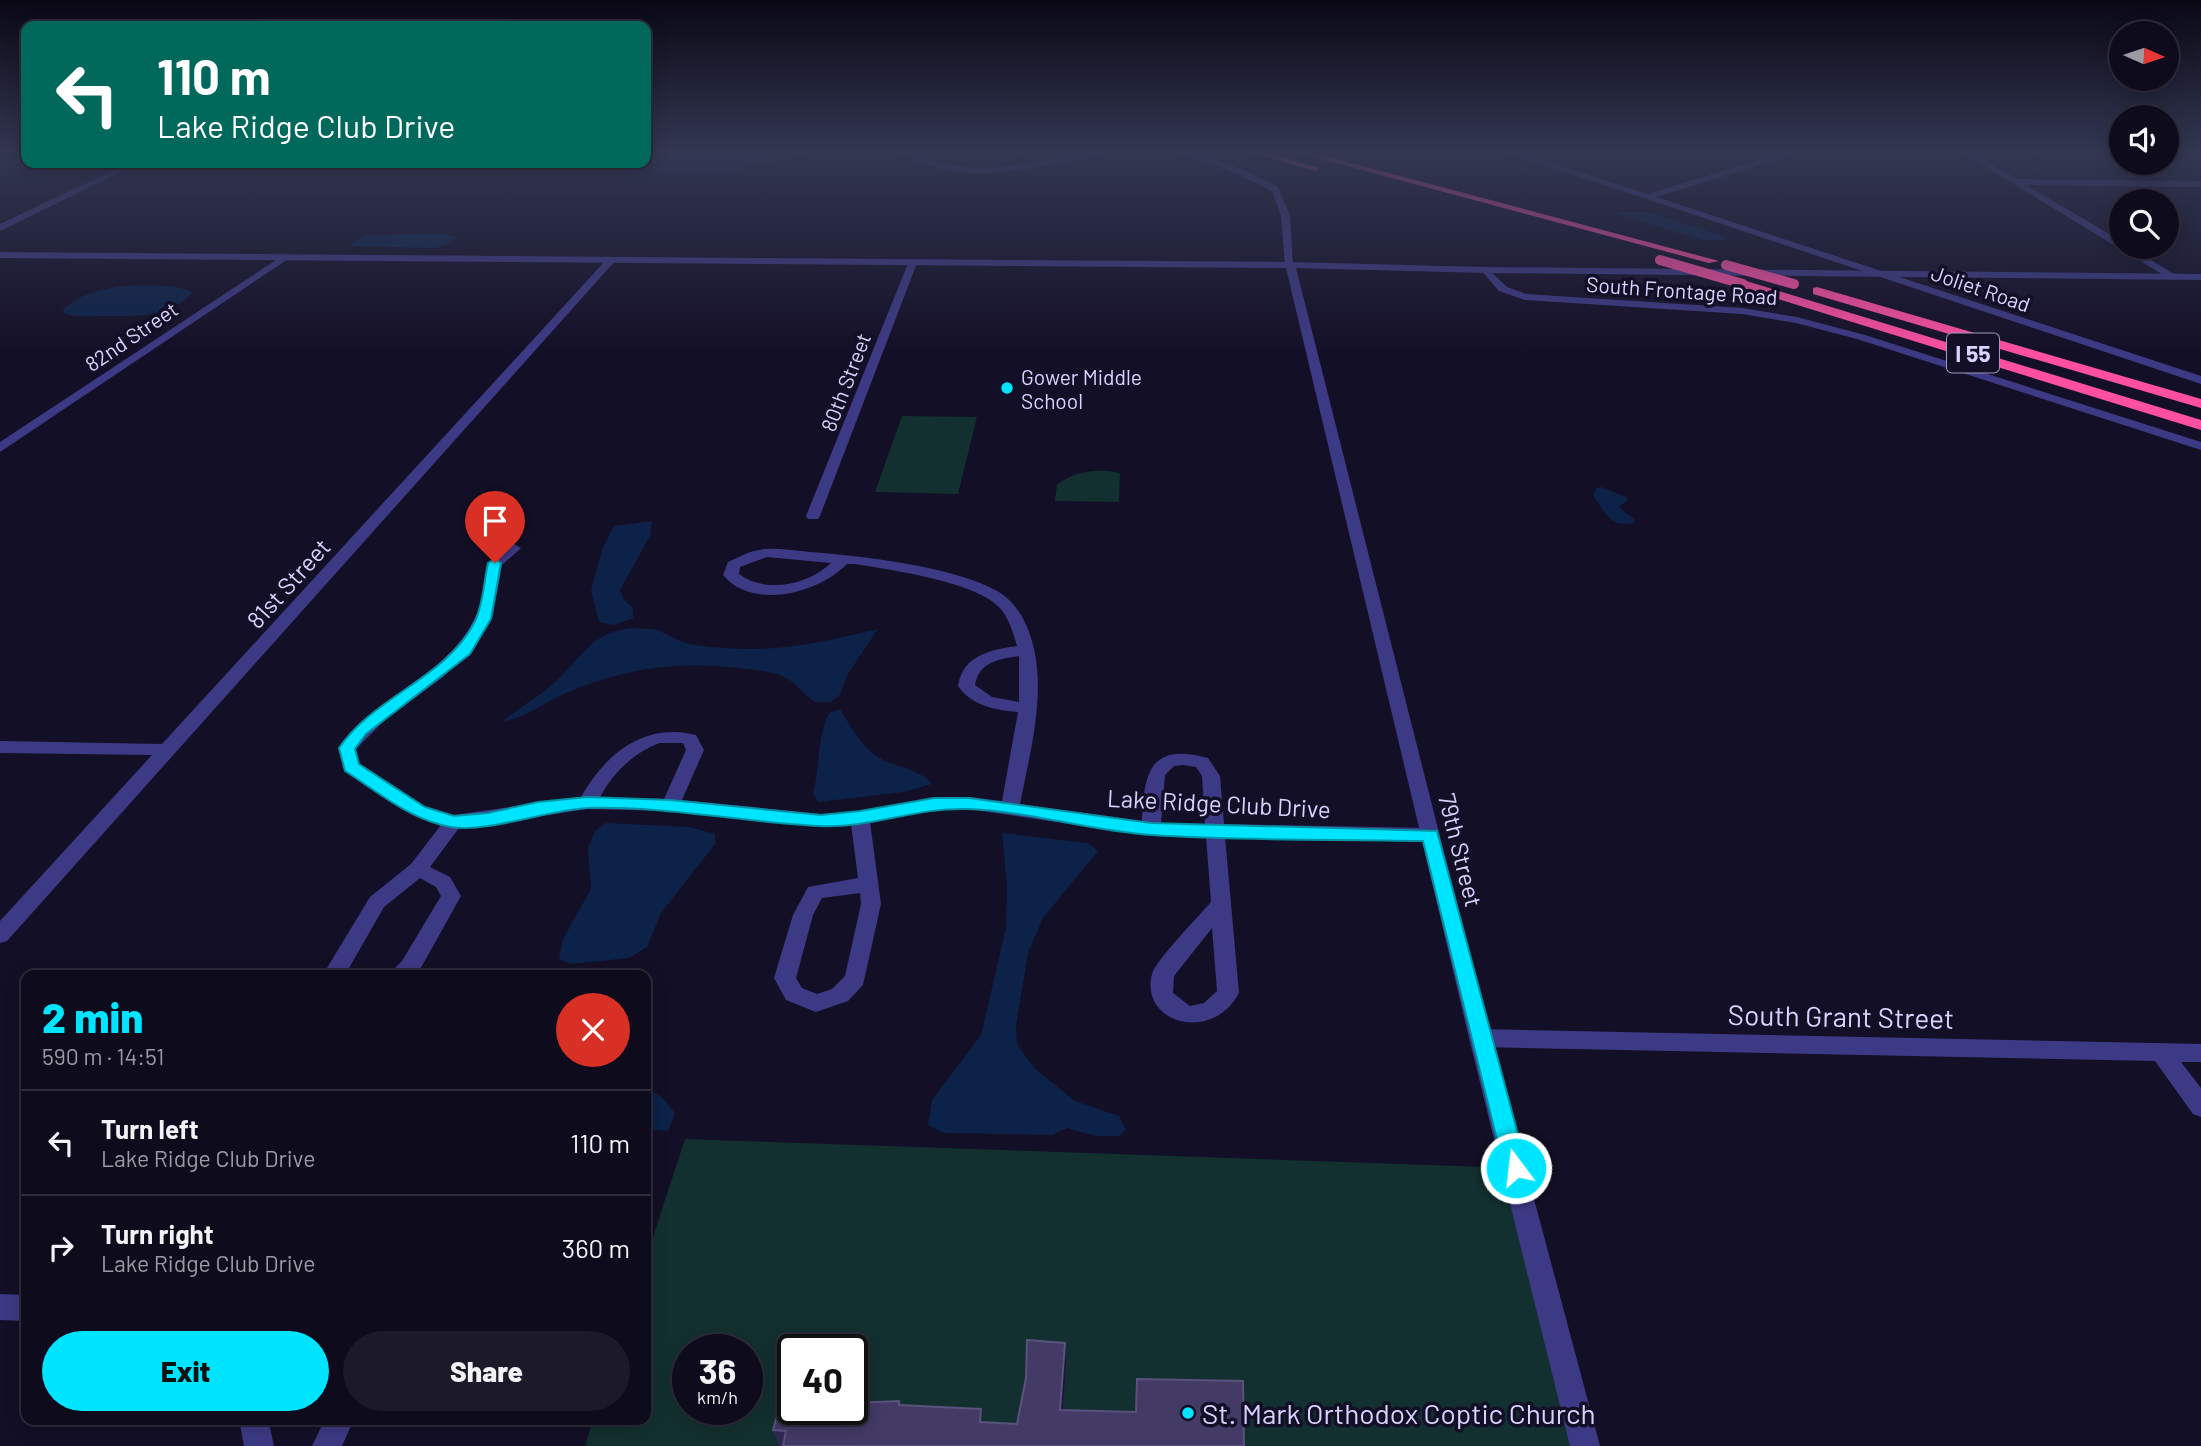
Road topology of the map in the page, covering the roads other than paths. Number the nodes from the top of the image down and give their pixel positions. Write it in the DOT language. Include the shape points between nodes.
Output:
graph roads {
  1 [pos="18,219"];
  2 [pos="1284,219"];
  3 [pos="1510,219"];
  4 [pos="1556,219"];
  5 [pos="1715,219"];
  6 [pos="2078,219"];
  7 [pos="0,228"];
  8 [pos="2109,238"];
  9 [pos="1617,248"];
  10 [pos="0,255"];
  11 [pos="285,257"];
  12 [pos="1654,259"];
  13 [pos="2144,259"];
  14 [pos="610,261"];
  15 [pos="912,263"];
  16 [pos="1290,265"];
  17 [pos="1486,270"];
  18 [pos="1881,274"];
  19 [pos="2174,277"];
  20 [pos="2201,277"];
  21 [pos="2201,380"];
  22 [pos="2201,404"];
  23 [pos="2201,425"];
  24 [pos="2201,446"];
  25 [pos="0,448"];
  26 [pos="813,516"];
  27 [pos="514,548"];
  28 [pos="843,559"];
  29 [pos="1027,650"];
  30 [pos="1028,708"];
  31 [pos="0,747"];
  32 [pos="168,750"];
  33 [pos="587,803"];
  34 [pos="670,805"];
  35 [pos="1010,807"];
  36 [pos="860,817"];
  37 [pos="453,822"];
  38 [pos="1151,829"];
  39 [pos="1216,831"];
  40 [pos="1430,835"];
  41 [pos="418,869"];
  42 [pos="869,884"];
  43 [pos="1221,903"];
  44 [pos="0,935"];
  45 [pos="339,970"];
  46 [pos="406,970"];
  47 [pos="1480,1038"];
  48 [pos="2161,1052"];
  49 [pos="2201,1053"];
  50 [pos="2201,1107"];
  51 [pos="0,1307"];
  52 [pos="21,1308"];
  53 [pos="255,1425"];
  54 [pos="337,1425"];
  55 [pos="260,1446"];
  56 [pos="327,1446"];
  57 [pos="1584,1446"];
  1 -- 7 [label="street"];
  2 -- 16 [label="street"];
  3 -- 9 [label="highway"];
  4 -- 22 [label="highway, I 55, bridge"];
  5 -- 18 [label="street, Joliet Road"];
  6 -- 8 [label="street"];
  10 -- 11 [label="street"];
  11 -- 14 [label="street"];
  11 -- 25 [label="street, 82nd Street"];
  12 -- 23 [label="highway, I 55, bridge"];
  13 -- 19 [label="street"];
  14 -- 15 [label="street"];
  14 -- 32 [label="street, 81st Street"];
  15 -- 16 [label="street"];
  15 -- 26 [label="street, 80th Street"];
  16 -- 17 [label="street"];
  16 -- 40 [label="street, 79th Street"];
  17 -- 18 [label="street"];
  17 -- 24 [label="street, South Frontage Road" via="1503,289 1525,298 1742,311 1807,322"];
  18 -- 19 [label="street"];
  18 -- 21 [label="street, Joliet Road"];
  19 -- 20 [label="street"];
  27 -- 37 [label="street, Lake Ridge Club Drive" via="495,563 484,619 465,650 360,731 347,748 351,767 419,811"];
  28 -- 28 [label="street" via="759,554 733,565 731,575 756,589 783,588 810,583"];
  28 -- 29 [label="street" via="954,580 985,592 1005,604 1020,627"];
  29 -- 30 [label="street"];
  29 -- 30 [label="street" via="975,663 967,673 966,686 990,704"];
  30 -- 35 [label="street"];
  31 -- 32 [label="street"];
  32 -- 44 [label="street, 81st Street"];
  33 -- 34 [label="street, Lake Ridge Club Drive"];
  33 -- 34 [label="street" via="596,784 633,750 653,738 670,735 690,739 695,750"];
  33 -- 37 [label="street, Lake Ridge Club Drive"];
  34 -- 36 [label="street, Lake Ridge Club Drive" via="796,819"];
  35 -- 36 [label="street, Lake Ridge Club Drive" via="934,804"];
  35 -- 38 [label="street, Lake Ridge Club Drive"];
  36 -- 42 [label="street"];
  37 -- 41 [label="street"];
  38 -- 39 [label="street, Lake Ridge Club Drive"];
  38 -- 39 [label="street" via="1155,772 1166,761 1183,758 1202,762 1211,776"];
  39 -- 40 [label="street, Lake Ridge Club Drive"];
  39 -- 43 [label="street"];
  40 -- 47 [label="street, 79th Street"];
  41 -- 45 [label="street" via="377,902"];
  41 -- 46 [label="street" via="443,882 450,896"];
  42 -- 42 [label="street" via="871,904 855,979 840,995 816,1003 794,994 785,978 803,915 815,892"];
  43 -- 43 [label="street" via="1163,974 1162,996 1177,1012 1201,1015 1217,1007 1228,993"];
  47 -- 48 [label="street, South Grant Street"];
  47 -- 57 [label="street, 79th Street"];
  48 -- 49 [label="street, South Grant Street"];
  48 -- 50 [label="street"];
  51 -- 52 [label="street"];
  53 -- 55 [label="street"];
  54 -- 56 [label="street"];
}
